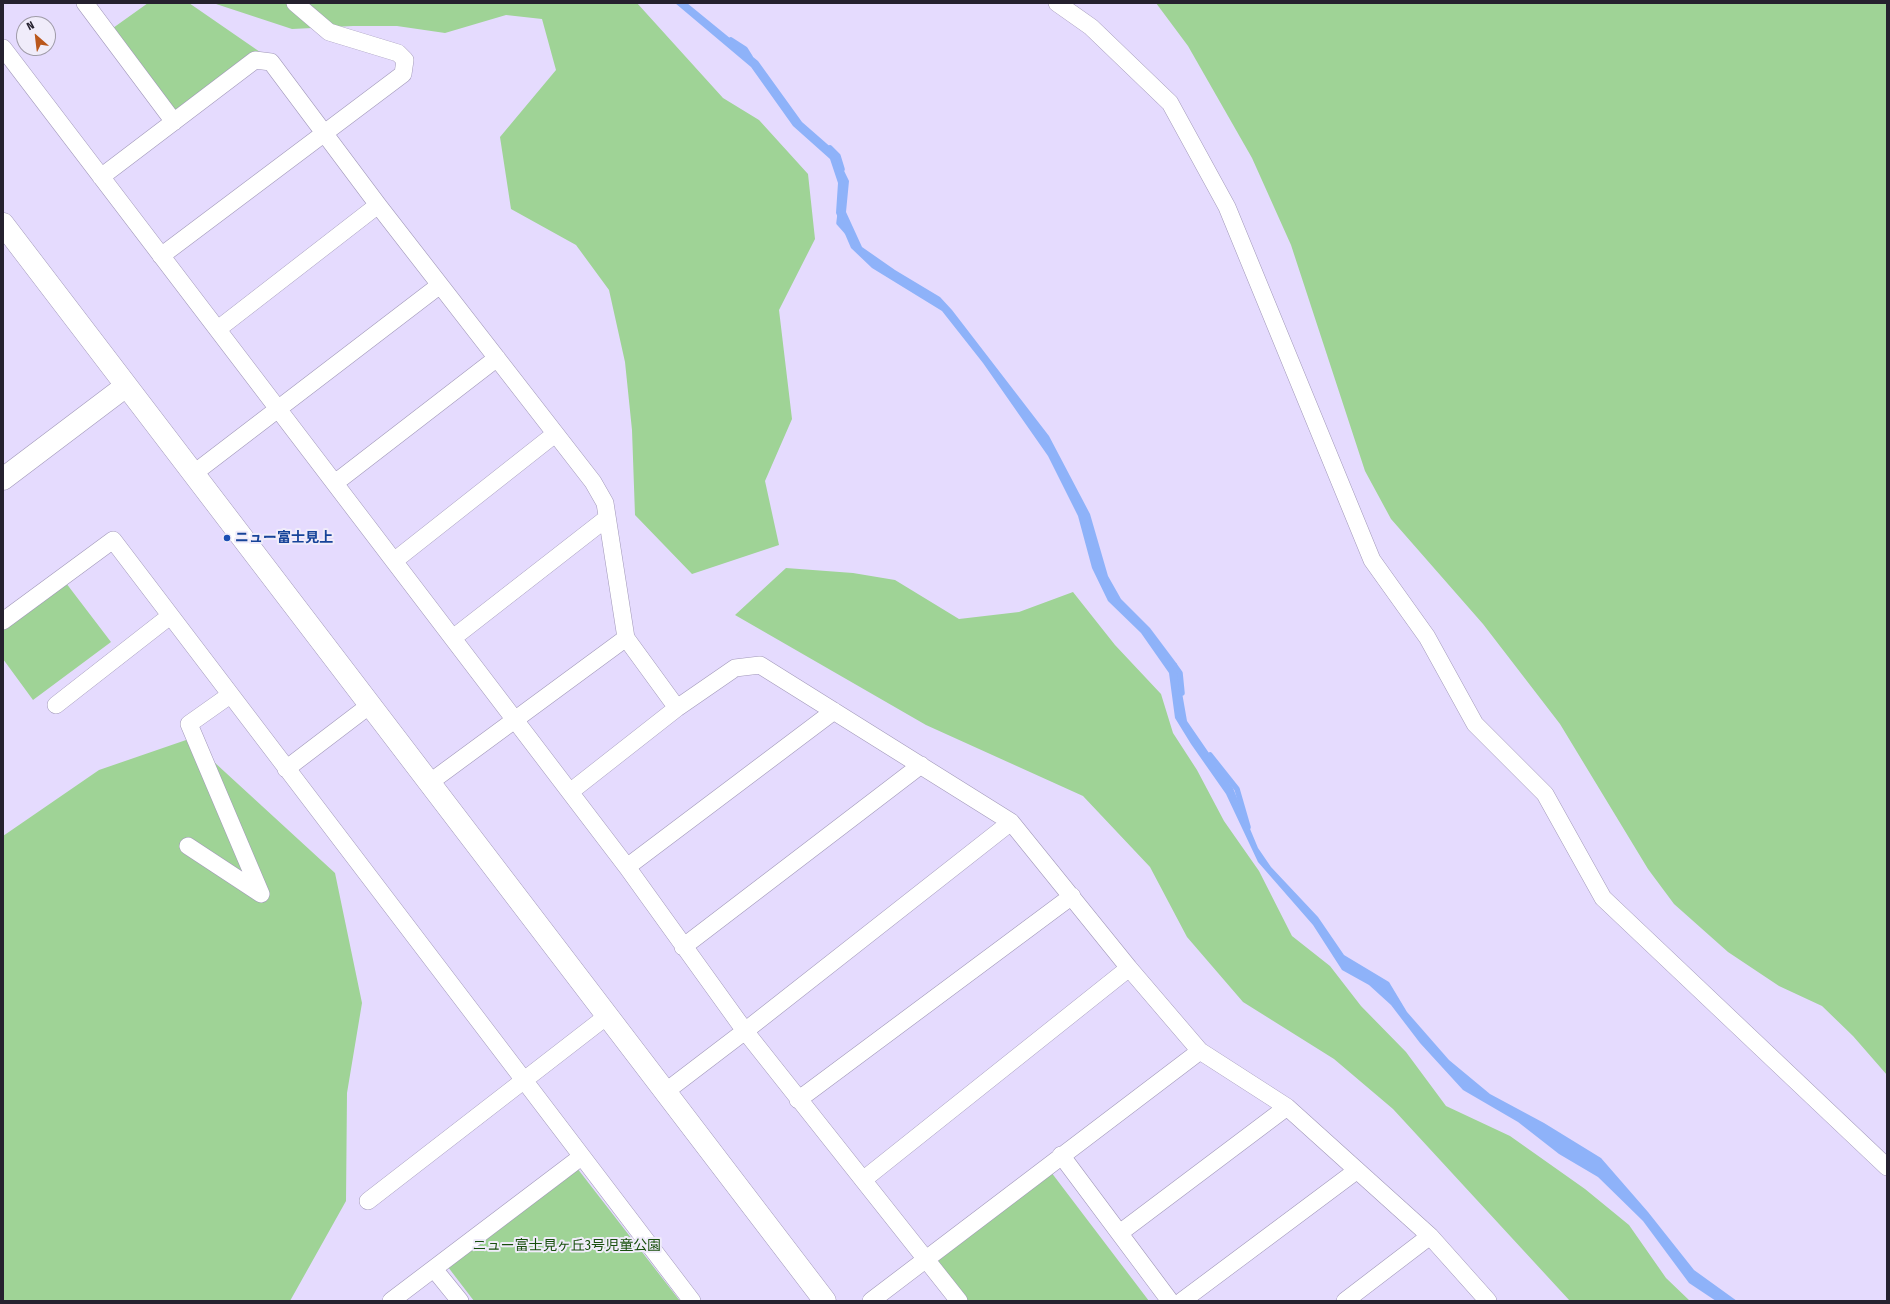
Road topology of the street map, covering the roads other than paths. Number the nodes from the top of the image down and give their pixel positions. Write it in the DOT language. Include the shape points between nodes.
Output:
graph roads {
  1 [pos="85,3"];
  2 [pos="295,3"];
  3 [pos="1057,3"];
  4 [pos="3,48"];
  5 [pos="174,122"];
  6 [pos="323,133"];
  7 [pos="101,177"];
  8 [pos="378,205"];
  9 [pos="3,224"];
  10 [pos="161,256"];
  11 [pos="440,285"];
  12 [pos="218,329"];
  13 [pos="496,358"];
  14 [pos="126,386"];
  15 [pos="278,408"];
  16 [pos="555,434"];
  17 [pos="193,474"];
  18 [pos="3,479"];
  19 [pos="335,482"];
  20 [pos="607,518"];
  21 [pos="394,560"];
  22 [pos="170,616"];
  23 [pos="3,621"];
  24 [pos="453,638"];
  25 [pos="626,638"];
  26 [pos="230,695"];
  27 [pos="370,705"];
  28 [pos="56,706"];
  29 [pos="677,708"];
  30 [pos="834,711"];
  31 [pos="514,719"];
  32 [pos="921,765"];
  33 [pos="286,769"];
  34 [pos="429,783"];
  35 [pos="570,792"];
  36 [pos="1011,822"];
  37 [pos="188,846"];
  38 [pos="627,867"];
  39 [pos="1072,896"];
  40 [pos="683,947"];
  41 [pos="1129,968"];
  42 [pos="607,1016"];
  43 [pos="745,1032"];
  44 [pos="1200,1051"];
  45 [pos="523,1080"];
  46 [pos="665,1092"];
  47 [pos="798,1100"];
  48 [pos="1287,1107"];
  49 [pos="1061,1155"];
  50 [pos="582,1157"];
  51 [pos="1887,1167"];
  52 [pos="1356,1171"];
  53 [pos="863,1180"];
  54 [pos="368,1201"];
  55 [pos="1121,1232"];
  56 [pos="1430,1236"];
  57 [pos="926,1258"];
  58 [pos="434,1269"];
  59 [pos="391,1301"];
  60 [pos="460,1301"];
  61 [pos="692,1301"];
  62 [pos="825,1301"];
  63 [pos="871,1301"];
  64 [pos="959,1301"];
  65 [pos="1170,1301"];
  66 [pos="1182,1301"];
  67 [pos="1345,1301"];
  68 [pos="1488,1301"];
  1 -- 5 [label="street"];
  2 -- 6 [label="street" via="329,32 398,53 405,60 403,74"];
  3 -- 51 [label="street" via="1091,27 1170,103 1228,206 1372,560 1427,637 1475,724 1545,794 1603,898"];
  4 -- 7 [label="street"];
  5 -- 6 [label="street" via="255,60 271,62"];
  5 -- 7 [label="street"];
  6 -- 8 [label="street"];
  6 -- 10 [label="street"];
  7 -- 10 [label="street"];
  8 -- 11 [label="street"];
  8 -- 12 [label="street"];
  9 -- 14 [label="street"];
  10 -- 12 [label="street"];
  11 -- 13 [label="street"];
  11 -- 15 [label="street"];
  12 -- 15 [label="street"];
  13 -- 16 [label="street"];
  13 -- 19 [label="street"];
  14 -- 17 [label="street"];
  14 -- 18 [label="street"];
  15 -- 17 [label="street"];
  15 -- 19 [label="street"];
  16 -- 20 [label="street" via="593,482 605,503"];
  16 -- 21 [label="street"];
  17 -- 27 [label="street"];
  19 -- 21 [label="street"];
  20 -- 24 [label="street"];
  20 -- 25 [label="street"];
  21 -- 24 [label="street"];
  22 -- 23 [label="street" via="113,540"];
  22 -- 26 [label="street"];
  22 -- 28 [label="street"];
  24 -- 31 [label="street"];
  25 -- 29 [label="street"];
  25 -- 31 [label="street"];
  26 -- 33 [label="street"];
  26 -- 37 [label="street" via="189,724 261,894"];
  27 -- 33 [label="street"];
  27 -- 34 [label="street"];
  29 -- 30 [label="street" via="735,668 760,665"];
  29 -- 35 [label="street"];
  30 -- 32 [label="street"];
  30 -- 38 [label="street"];
  31 -- 34 [label="street"];
  31 -- 35 [label="street"];
  32 -- 36 [label="street"];
  32 -- 40 [label="street"];
  33 -- 45 [label="street"];
  34 -- 42 [label="street"];
  35 -- 38 [label="street"];
  36 -- 39 [label="street"];
  36 -- 43 [label="street"];
  38 -- 40 [label="street"];
  39 -- 41 [label="street"];
  39 -- 47 [label="street"];
  40 -- 43 [label="street"];
  41 -- 44 [label="street"];
  41 -- 53 [label="street"];
  42 -- 45 [label="street"];
  42 -- 46 [label="street"];
  43 -- 46 [label="street"];
  43 -- 47 [label="street"];
  44 -- 48 [label="street"];
  44 -- 49 [label="street"];
  45 -- 50 [label="street"];
  45 -- 54 [label="street"];
  46 -- 62 [label="street"];
  47 -- 53 [label="street"];
  48 -- 52 [label="street"];
  48 -- 55 [label="street"];
  49 -- 55 [label="street"];
  49 -- 57 [label="street"];
  50 -- 58 [label="street"];
  50 -- 61 [label="street"];
  52 -- 56 [label="street"];
  52 -- 66 [label="street"];
  53 -- 57 [label="street"];
  55 -- 65 [label="street"];
  56 -- 67 [label="street"];
  56 -- 68 [label="street"];
  57 -- 63 [label="street"];
  57 -- 64 [label="street"];
  58 -- 59 [label="street"];
  58 -- 60 [label="street"];
}
